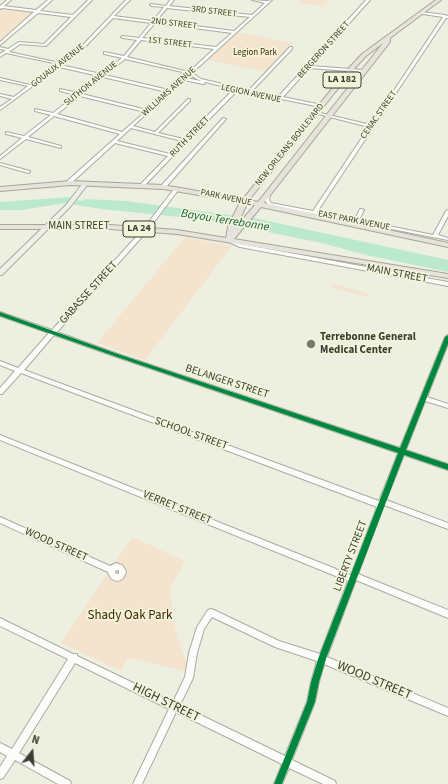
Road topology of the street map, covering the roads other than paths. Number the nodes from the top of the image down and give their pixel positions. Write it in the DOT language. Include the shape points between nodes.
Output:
graph roads {
  1 [pos="9,0"];
  2 [pos="50,0"];
  3 [pos="90,0"];
  4 [pos="128,0"];
  5 [pos="172,0"];
  6 [pos="254,0"];
  7 [pos="368,0"];
  8 [pos="439,0"];
  9 [pos="269,1"];
  10 [pos="152,5"];
  11 [pos="167,6"];
  12 [pos="0,7"];
  13 [pos="37,12"];
  14 [pos="423,13"];
  15 [pos="74,16"];
  16 [pos="252,16"];
  17 [pos="112,17"];
  18 [pos="447,17"];
  19 [pos="154,22"];
  20 [pos="235,32"];
  21 [pos="123,37"];
  22 [pos="388,38"];
  23 [pos="140,39"];
  24 [pos="0,44"];
  25 [pos="0,48"];
  26 [pos="217,48"];
  27 [pos="291,48"];
  28 [pos="3,53"];
  29 [pos="105,53"];
  30 [pos="125,57"];
  31 [pos="60,65"];
  32 [pos="309,67"];
  33 [pos="350,70"];
  34 [pos="363,71"];
  35 [pos="190,73"];
  36 [pos="102,76"];
  37 [pos="0,79"];
  38 [pos="183,79"];
  39 [pos="208,84"];
  40 [pos="31,86"];
  41 [pos="236,89"];
  42 [pos="61,90"];
  43 [pos="169,91"];
  44 [pos="249,92"];
  45 [pos="79,94"];
  46 [pos="0,95"];
  47 [pos="15,98"];
  48 [pos="280,99"];
  49 [pos="190,100"];
  50 [pos="0,109"];
  51 [pos="319,109"];
  52 [pos="36,110"];
  53 [pos="147,111"];
  54 [pos="54,115"];
  55 [pos="329,116"];
  56 [pos="224,119"];
  57 [pos="371,126"];
  58 [pos="130,127"];
  59 [pos="6,133"];
  60 [pos="123,133"];
  61 [pos="156,133"];
  62 [pos="25,138"];
  63 [pos="114,141"];
  64 [pos="186,141"];
  65 [pos="59,147"];
  66 [pos="283,154"];
  67 [pos="172,156"];
  68 [pos="298,157"];
  69 [pos="0,158"];
  70 [pos="0,164"];
  71 [pos="28,172"];
  72 [pos="67,184"];
  73 [pos="85,184"];
  74 [pos="141,186"];
  75 [pos="162,188"];
  76 [pos="0,189"];
  77 [pos="177,189"];
  78 [pos="268,194"];
  79 [pos="244,202"];
  80 [pos="259,205"];
  81 [pos="362,210"];
  82 [pos="448,211"];
  83 [pos="314,213"];
  84 [pos="356,221"];
  85 [pos="49,226"];
  86 [pos="0,227"];
  87 [pos="146,229"];
  88 [pos="435,236"];
  89 [pos="448,239"];
  90 [pos="229,240"];
  91 [pos="448,245"];
  92 [pos="0,272"];
  93 [pos="448,276"];
  94 [pos="448,284"];
  95 [pos="0,314"];
  96 [pos="54,332"];
  97 [pos="448,337"];
  98 [pos="445,352"];
  99 [pos="0,363"];
  100 [pos="20,370"];
  101 [pos="0,392"];
  102 [pos="423,398"];
  103 [pos="448,406"];
  104 [pos="0,437"];
  105 [pos="402,451"];
  106 [pos="448,467"];
  107 [pos="382,503"];
  108 [pos="0,520"];
  109 [pos="448,526"];
  110 [pos="112,570"];
  111 [pos="354,578"];
  112 [pos="448,614"];
  113 [pos="0,622"];
  114 [pos="74,658"];
  115 [pos="322,659"];
  116 [pos="175,708"];
  117 [pos="448,712"];
  118 [pos="0,747"];
  119 [pos="12,754"];
  120 [pos="286,762"];
  121 [pos="0,775"];
  122 [pos="67,784"];
  123 [pos="137,784"];
  124 [pos="278,784"];
  125 [pos="332,784"];
  1 -- 12 [label="street"];
  2 -- 13 [label="street"];
  3 -- 15 [label="street"];
  4 -- 17 [label="street, GOUAUX AVENUE"];
  5 -- 11 [label="street, SUTHON AVENUE"];
  6 -- 9 [label="street"];
  7 -- 32 [label="street, BERGERON STREET"];
  8 -- 14 [label="main road, NEW ORLEANS BOULEVARD / LA 182"];
  9 -- 16 [label="street, WILLIAMS AVENUE"];
  10 -- 11 [label="street, 3RD STREET"];
  11 -- 16 [label="street, 3RD STREET"];
  11 -- 19 [label="street, SUTHON AVENUE"];
  12 -- 13 [label="street"];
  13 -- 15 [label="street"];
  13 -- 24 [label="street"];
  14 -- 18 [label="street"];
  14 -- 22 [label="main road, NEW ORLEANS BOULEVARD / LA 182"];
  15 -- 28 [label="street" via="45,45 19,43"];
  16 -- 20 [label="street, WILLIAMS AVENUE"];
  17 -- 19 [label="street, 2ND STREET"];
  17 -- 31 [label="street, GOUAUX AVENUE" via="81,49"];
  18 -- 57 [label="street, CENAC STREET"];
  19 -- 20 [label="street, 2ND STREET"];
  19 -- 23 [label="street, SUTHON AVENUE"];
  20 -- 26 [label="street, WILLIAMS AVENUE"];
  21 -- 23 [label="street, 1ST STREET"];
  22 -- 33 [label="main road, NEW ORLEANS BOULEVARD / LA 182" via="375,46"];
  22 -- 34 [label="main road, NEW ORLEANS BOULEVARD / LA 182"];
  23 -- 26 [label="street, 1ST STREET"];
  23 -- 30 [label="street, SUTHON AVENUE"];
  25 -- 28 [label="street"];
  26 -- 35 [label="street, WILLIAMS AVENUE"];
  27 -- 44 [label="street"];
  28 -- 31 [label="street"];
  29 -- 30 [label="street, LEGION AVENUE"];
  30 -- 35 [label="street, LEGION AVENUE"];
  30 -- 36 [label="street, SUTHON AVENUE"];
  31 -- 36 [label="street"];
  31 -- 40 [label="street, GOUAUX AVENUE"];
  32 -- 33 [label="street"];
  32 -- 48 [label="street, BERGERON STREET"];
  33 -- 34 [label="street"];
  33 -- 51 [label="main road, NEW ORLEANS BOULEVARD / LA 182"];
  34 -- 55 [label="main road, NEW ORLEANS BOULEVARD / LA 182"];
  35 -- 38 [label="street, WILLIAMS AVENUE"];
  35 -- 39 [label="street, LEGION AVENUE"];
  36 -- 43 [label="street"];
  36 -- 45 [label="street, SUTHON AVENUE"];
  37 -- 40 [label="street"];
  38 -- 39 [label="street, LEGION AVENUE"];
  38 -- 43 [label="street, WILLIAMS AVENUE"];
  39 -- 41 [label="street, LEGION AVENUE"];
  40 -- 47 [label="street, GOUAUX AVENUE"];
  41 -- 44 [label="street, LEGION AVENUE"];
  41 -- 64 [label="street, RUTH STREET"];
  42 -- 45 [label="street"];
  43 -- 53 [label="street, WILLIAMS AVENUE"];
  44 -- 48 [label="street, LEGION AVENUE"];
  45 -- 53 [label="street"];
  45 -- 54 [label="street, SUTHON AVENUE"];
  46 -- 47 [label="street"];
  47 -- 50 [label="street, GOUAUX AVENUE"];
  48 -- 51 [label="street, LEGION AVENUE"];
  49 -- 61 [label="street"];
  51 -- 55 [label="street, LEGION AVENUE"];
  51 -- 66 [label="main road, NEW ORLEANS BOULEVARD / LA 182"];
  52 -- 54 [label="street"];
  53 -- 58 [label="street, WILLIAMS AVENUE"];
  54 -- 60 [label="street"];
  54 -- 62 [label="street, SUTHON AVENUE"];
  55 -- 57 [label="street, LEGION AVENUE"];
  55 -- 68 [label="main road, NEW ORLEANS BOULEVARD / LA 182"];
  56 -- 75 [label="street"];
  57 -- 83 [label="street, CENAC STREET"];
  58 -- 60 [label="street, WILLIAMS AVENUE"];
  58 -- 61 [label="street"];
  59 -- 62 [label="street"];
  60 -- 63 [label="street, WILLIAMS AVENUE"];
  61 -- 64 [label="street"];
  62 -- 65 [label="street"];
  62 -- 69 [label="street, SUTHON AVENUE"];
  63 -- 67 [label="street"];
  63 -- 72 [label="street, WILLIAMS AVENUE"];
  64 -- 67 [label="street, RUTH STREET"];
  66 -- 68 [label="main road"];
  66 -- 79 [label="main road, NEW ORLEANS BOULEVARD / LA 182"];
  67 -- 74 [label="street, RUTH STREET"];
  68 -- 78 [label="main road, NEW ORLEANS BOULEVARD / LA 182"];
  70 -- 71 [label="street"];
  72 -- 73 [label="main road, PARK AVENUE"];
  72 -- 76 [label="main road, PARK AVENUE"];
  73 -- 74 [label="main road, PARK AVENUE"];
  73 -- 85 [label="main road"];
  74 -- 75 [label="main road, PARK AVENUE"];
  75 -- 77 [label="main road, PARK AVENUE"];
  77 -- 79 [label="main road, PARK AVENUE"];
  77 -- 87 [label="street, GABASSE STREET"];
  78 -- 80 [label="main road, NEW ORLEANS BOULEVARD / LA 182"];
  78 -- 83 [label="street, EAST PARK AVENUE" via="267,200 270,204"];
  79 -- 80 [label="main road, PARK AVENUE"];
  79 -- 90 [label="main road, LA 182"];
  80 -- 90 [label="main road, LA 182"];
  80 -- 91 [label="main road, PARK AVENUE"];
  81 -- 84 [label="street"];
  82 -- 88 [label="street"];
  83 -- 84 [label="street, EAST PARK AVENUE"];
  84 -- 88 [label="street, EAST PARK AVENUE"];
  85 -- 86 [label="main road, MAIN STREET / LA 24"];
  85 -- 87 [label="main road, MAIN STREET / LA 24"];
  85 -- 92 [label="main road"];
  87 -- 90 [label="main road, MAIN STREET / LA 24"];
  87 -- 96 [label="street, GABASSE STREET"];
  88 -- 89 [label="street, EAST PARK AVENUE"];
  90 -- 93 [label="main road, MAIN STREET / LA 24"];
  90 -- 94 [label="street, MAIN STREET" via="240,245"];
  95 -- 96 [label="street, BELANGER STREET"];
  96 -- 100 [label="street, GABASSE STREET"];
  96 -- 105 [label="street, BELANGER STREET"];
  97 -- 98 [label="street, LIBERTY STREET"];
  98 -- 102 [label="street, LIBERTY STREET"];
  99 -- 100 [label="street, SCHOOL STREET"];
  100 -- 101 [label="street, GABASSE STREET"];
  100 -- 107 [label="street, SCHOOL STREET"];
  102 -- 103 [label="street"];
  102 -- 105 [label="street, LIBERTY STREET"];
  104 -- 111 [label="street, VERRET STREET"];
  105 -- 106 [label="street, BELANGER STREET"];
  105 -- 107 [label="street, LIBERTY STREET"];
  107 -- 109 [label="street, SCHOOL STREET"];
  107 -- 111 [label="street, LIBERTY STREET"];
  108 -- 110 [label="street, WOOD STREET"];
  111 -- 112 [label="street, VERRET STREET"];
  111 -- 115 [label="street, LIBERTY STREET"];
  113 -- 114 [label="street, HIGH STREET"];
  114 -- 116 [label="street, HIGH STREET"];
  114 -- 119 [label="street"];
  115 -- 116 [label="street, WOOD STREET" via="278,644 211,613 201,627 193,652 189,678"];
  115 -- 117 [label="street, WOOD STREET"];
  115 -- 120 [label="street, LIBERTY STREET" via="311,702"];
  116 -- 120 [label="street, HIGH STREET"];
  116 -- 123 [label="street"];
  118 -- 119 [label="street"];
  119 -- 121 [label="street"];
  119 -- 122 [label="street"];
  120 -- 124 [label="street, LIBERTY STREET"];
  120 -- 125 [label="street, HIGH STREET"];
}
